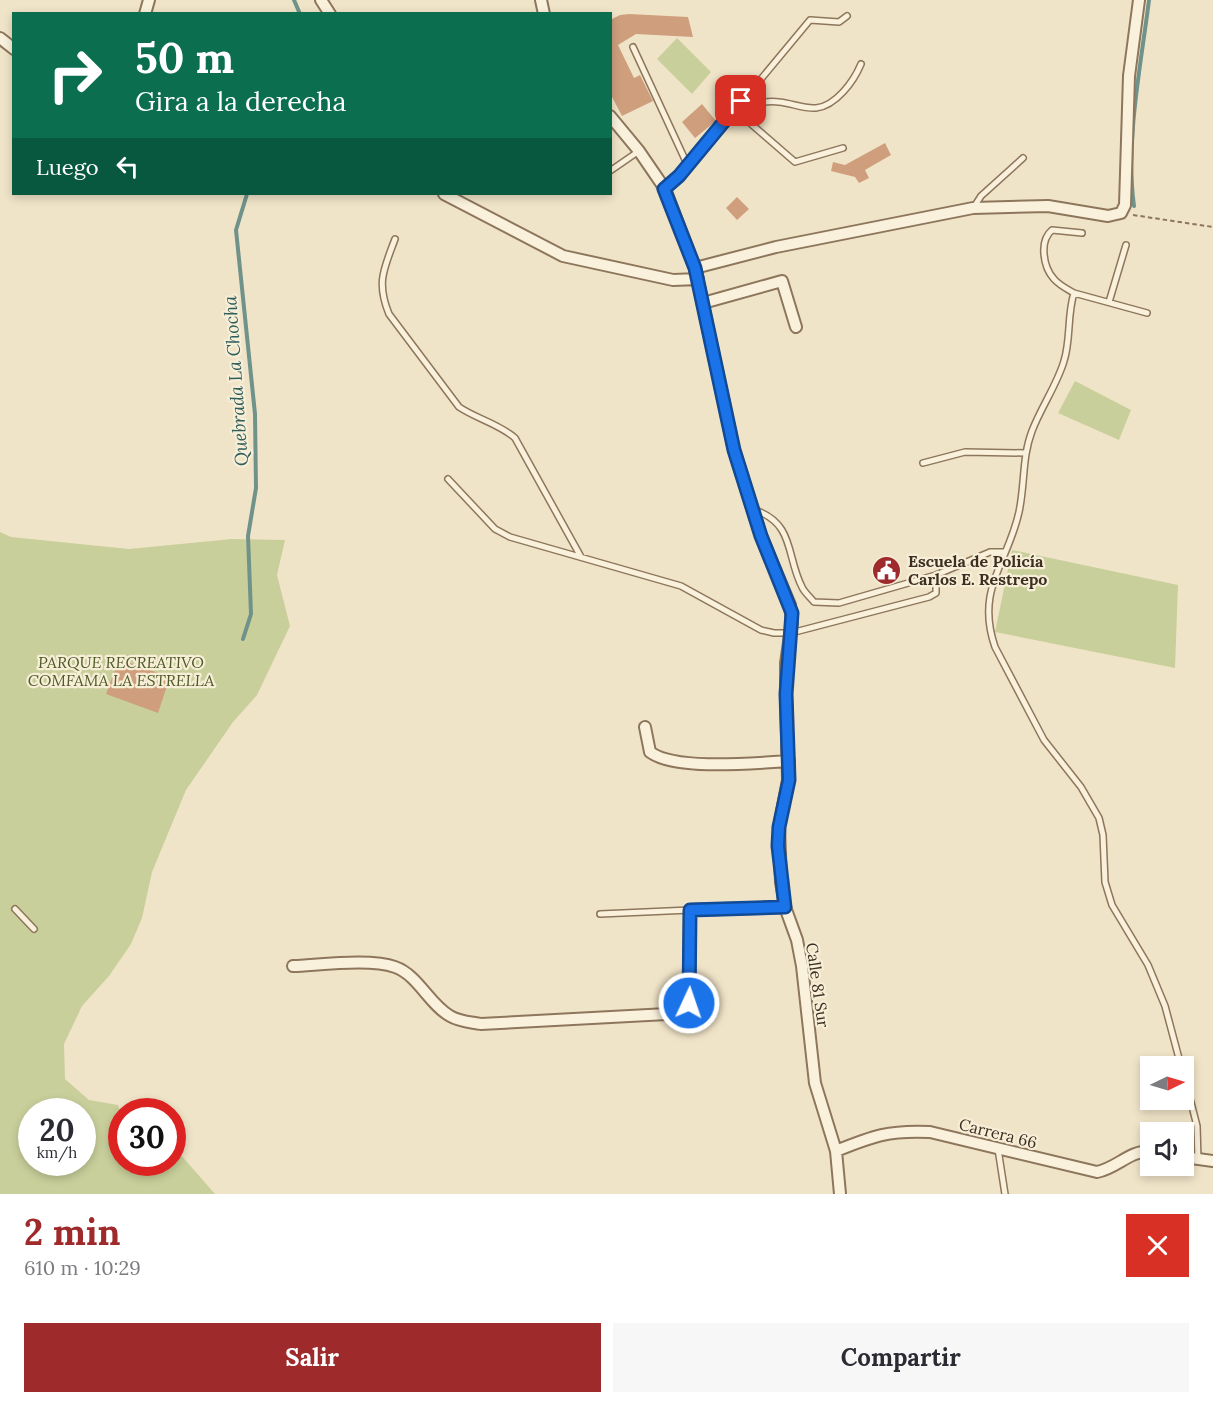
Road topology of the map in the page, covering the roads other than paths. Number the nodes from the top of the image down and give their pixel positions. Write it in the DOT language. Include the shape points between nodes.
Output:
graph roads {
  1 [pos="1139,0"];
  2 [pos="847,16"];
  3 [pos="0,38"];
  4 [pos="12,47"];
  5 [pos="633,47"];
  6 [pos="861,64"];
  7 [pos="735,110"];
  8 [pos="612,118"];
  9 [pos="843,148"];
  10 [pos="639,151"];
  11 [pos="1023,158"];
  12 [pos="688,166"];
  13 [pos="612,170"];
  14 [pos="664,189"];
  15 [pos="446,195"];
  16 [pos="973,208"];
  17 [pos="1082,233"];
  18 [pos="395,239"];
  19 [pos="1126,245"];
  20 [pos="696,274"];
  21 [pos="1074,293"];
  22 [pos="1108,302"];
  23 [pos="703,303"];
  24 [pos="1147,313"];
  25 [pos="796,327"];
  26 [pos="1024,453"];
  27 [pos="923,463"];
  28 [pos="448,479"];
  29 [pos="755,510"];
  30 [pos="1003,552"];
  31 [pos="581,557"];
  32 [pos="936,575"];
  33 [pos="791,633"];
  34 [pos="645,727"];
  35 [pos="789,761"];
  36 [pos="785,907"];
  37 [pos="15,909"];
  38 [pos="690,910"];
  39 [pos="600,914"];
  40 [pos="34,929"];
  41 [pos="293,966"];
  42 [pos="1178,1056"];
  43 [pos="1193,1110"];
  44 [pos="998,1149"];
  45 [pos="836,1151"];
  46 [pos="1140,1152"];
  47 [pos="1194,1159"];
  48 [pos="1198,1160"];
  49 [pos="1213,1161"];
  50 [pos="840,1194"];
  51 [pos="1005,1194"];
  1 -- 16 [label="street" via="1129,76 1125,205 1121,213 1108,216 1048,206"];
  2 -- 7 [label="lane" via="839,22 810,20"];
  3 -- 4 [label="street"];
  5 -- 12 [label="lane"];
  6 -- 7 [label="lane" via="846,91 822,107 771,102"];
  7 -- 9 [label="lane" via="795,162"];
  7 -- 12 [label="lane"];
  8 -- 10 [label="street, Calle 81 Sur"];
  10 -- 13 [label="lane"];
  10 -- 14 [label="street, Calle 81 Sur"];
  11 -- 16 [label="lane"];
  12 -- 14 [label="lane"];
  14 -- 20 [label="street, Calle 81 Sur"];
  15 -- 20 [label="street" via="563,256 673,280"];
  16 -- 20 [label="street" via="776,247"];
  17 -- 21 [label="lane" via="1052,230 1043,245 1049,272"];
  18 -- 31 [label="lane" via="382,273 381,296 389,314 459,407 507,430 515,438"];
  19 -- 22 [label="lane"];
  20 -- 23 [label="street, Calle 81 Sur"];
  21 -- 22 [label="lane"];
  21 -- 26 [label="lane" via="1065,360"];
  22 -- 24 [label="lane"];
  23 -- 25 [label="street" via="782,281"];
  23 -- 29 [label="street, Calle 81 Sur" via="734,450"];
  26 -- 27 [label="lane" via="965,452"];
  26 -- 30 [label="lane" via="1019,511"];
  28 -- 31 [label="lane" via="495,529"];
  29 -- 32 [label="lane" via="770,515 786,534 802,588 814,602 839,603"];
  29 -- 33 [label="street, Calle 81 Sur" via="761,536 790,605"];
  30 -- 32 [label="lane" via="990,552"];
  30 -- 42 [label="lane" via="991,588 989,630 1044,740 1081,787 1099,818 1112,905 1148,965 1165,1006"];
  31 -- 33 [label="lane" via="681,586 761,630"];
  32 -- 33 [label="lane" via="936,593 929,597"];
  33 -- 35 [label="street, Calle 81 Sur" via="786,663"];
  34 -- 35 [label="street" via="650,752 659,759 710,764"];
  35 -- 36 [label="street, Calle 81 Sur" via="778,846"];
  36 -- 38 [label="street"];
  36 -- 45 [label="street, Calle 81 Sur" via="802,966 815,1083"];
  37 -- 40 [label="lane"];
  38 -- 39 [label="lane"];
  38 -- 41 [label="street" via="689,1003 686,1008 667,1014 482,1024 450,1016 396,967"];
  43 -- 48 [label="lane"];
  44 -- 45 [label="street, Carrera 66" via="930,1132 905,1130 876,1134"];
  44 -- 46 [label="street, Carrera 66" via="1096,1172"];
  44 -- 51 [label="lane"];
  45 -- 50 [label="street, Calle 81 Sur"];
  47 -- 48 [label="street"];
  48 -- 49 [label="street"];
}
